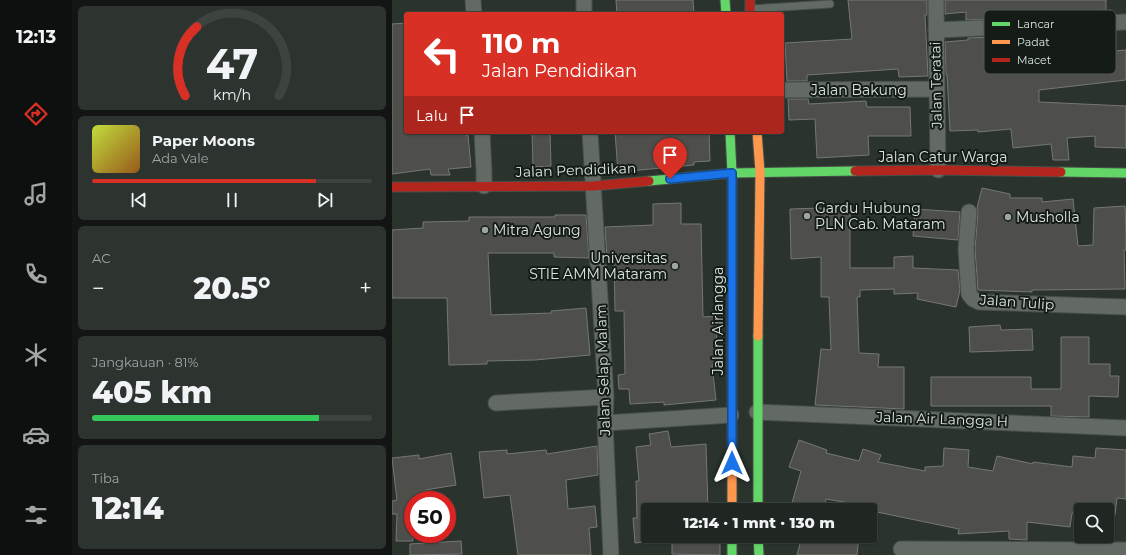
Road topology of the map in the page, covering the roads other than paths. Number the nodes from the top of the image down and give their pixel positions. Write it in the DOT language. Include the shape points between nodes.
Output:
graph roads {
  1 [pos="473,0"];
  2 [pos="584,0"];
  3 [pos="725,0"];
  4 [pos="936,0"];
  5 [pos="830,4"];
  6 [pos="750,8"];
  7 [pos="474,12"];
  8 [pos="584,12"];
  9 [pos="726,12"];
  10 [pos="1116,22"];
  11 [pos="1126,22"];
  12 [pos="984,28"];
  13 [pos="936,30"];
  14 [pos="936,89"];
  15 [pos="784,90"];
  16 [pos="482,134"];
  17 [pos="590,134"];
  18 [pos="730,134"];
  19 [pos="757,134"];
  20 [pos="938,170"];
  21 [pos="760,172"];
  22 [pos="732,173"];
  23 [pos="1126,173"];
  24 [pos="484,186"];
  25 [pos="593,186"];
  26 [pos="392,187"];
  27 [pos="969,212"];
  28 [pos="1126,307"];
  29 [pos="606,397"];
  30 [pos="496,402"];
  31 [pos="757,412"];
  32 [pos="732,415"];
  33 [pos="605,423"];
  34 [pos="1126,428"];
  35 [pos="732,503"];
  36 [pos="758,503"];
  37 [pos="732,543"];
  38 [pos="758,543"];
  39 [pos="901,549"];
  40 [pos="1126,550"];
  41 [pos="611,555"];
  42 [pos="732,555"];
  43 [pos="759,555"];
  1 -- 7 [label="street"];
  2 -- 8 [label="street"];
  3 -- 9 [label="main road"];
  4 -- 13 [label="street, Jalan Teratai"];
  5 -- 6 [label="lane"];
  10 -- 11 [label="street"];
  12 -- 13 [label="street"];
  13 -- 14 [label="street, Jalan Teratai"];
  14 -- 15 [label="street, Jalan Bakung"];
  14 -- 20 [label="street, Jalan Teratai"];
  16 -- 24 [label="street"];
  17 -- 25 [label="street, Jalan Selap Malam"];
  18 -- 22 [label="main road, Jalan Airlangga"];
  19 -- 21 [label="main road"];
  20 -- 21 [label="main road, Jalan Catur Warga"];
  20 -- 23 [label="main road, Jalan Catur Warga"];
  21 -- 22 [label="main road, Jalan Pendidikan"];
  21 -- 31 [label="main road"];
  22 -- 25 [label="main road, Jalan Pendidikan"];
  22 -- 32 [label="main road, Jalan Airlangga"];
  24 -- 25 [label="main road, Jalan Pendidikan"];
  24 -- 26 [label="main road, Jalan Pendidikan"];
  25 -- 29 [label="street, Jalan Selap Malam"];
  27 -- 28 [label="street, Jalan Tulip" via="966,249 969,294 973,299 979,302"];
  29 -- 30 [label="street"];
  29 -- 33 [label="street, Jalan Selap Malam"];
  31 -- 34 [label="street, Jalan Air Langga H"];
  31 -- 36 [label="main road"];
  32 -- 33 [label="street"];
  32 -- 35 [label="main road, Jalan Airlangga"];
  33 -- 41 [label="street, Jalan Selap Malam"];
  37 -- 42 [label="main road"];
  38 -- 43 [label="main road"];
  39 -- 40 [label="street"];
}
